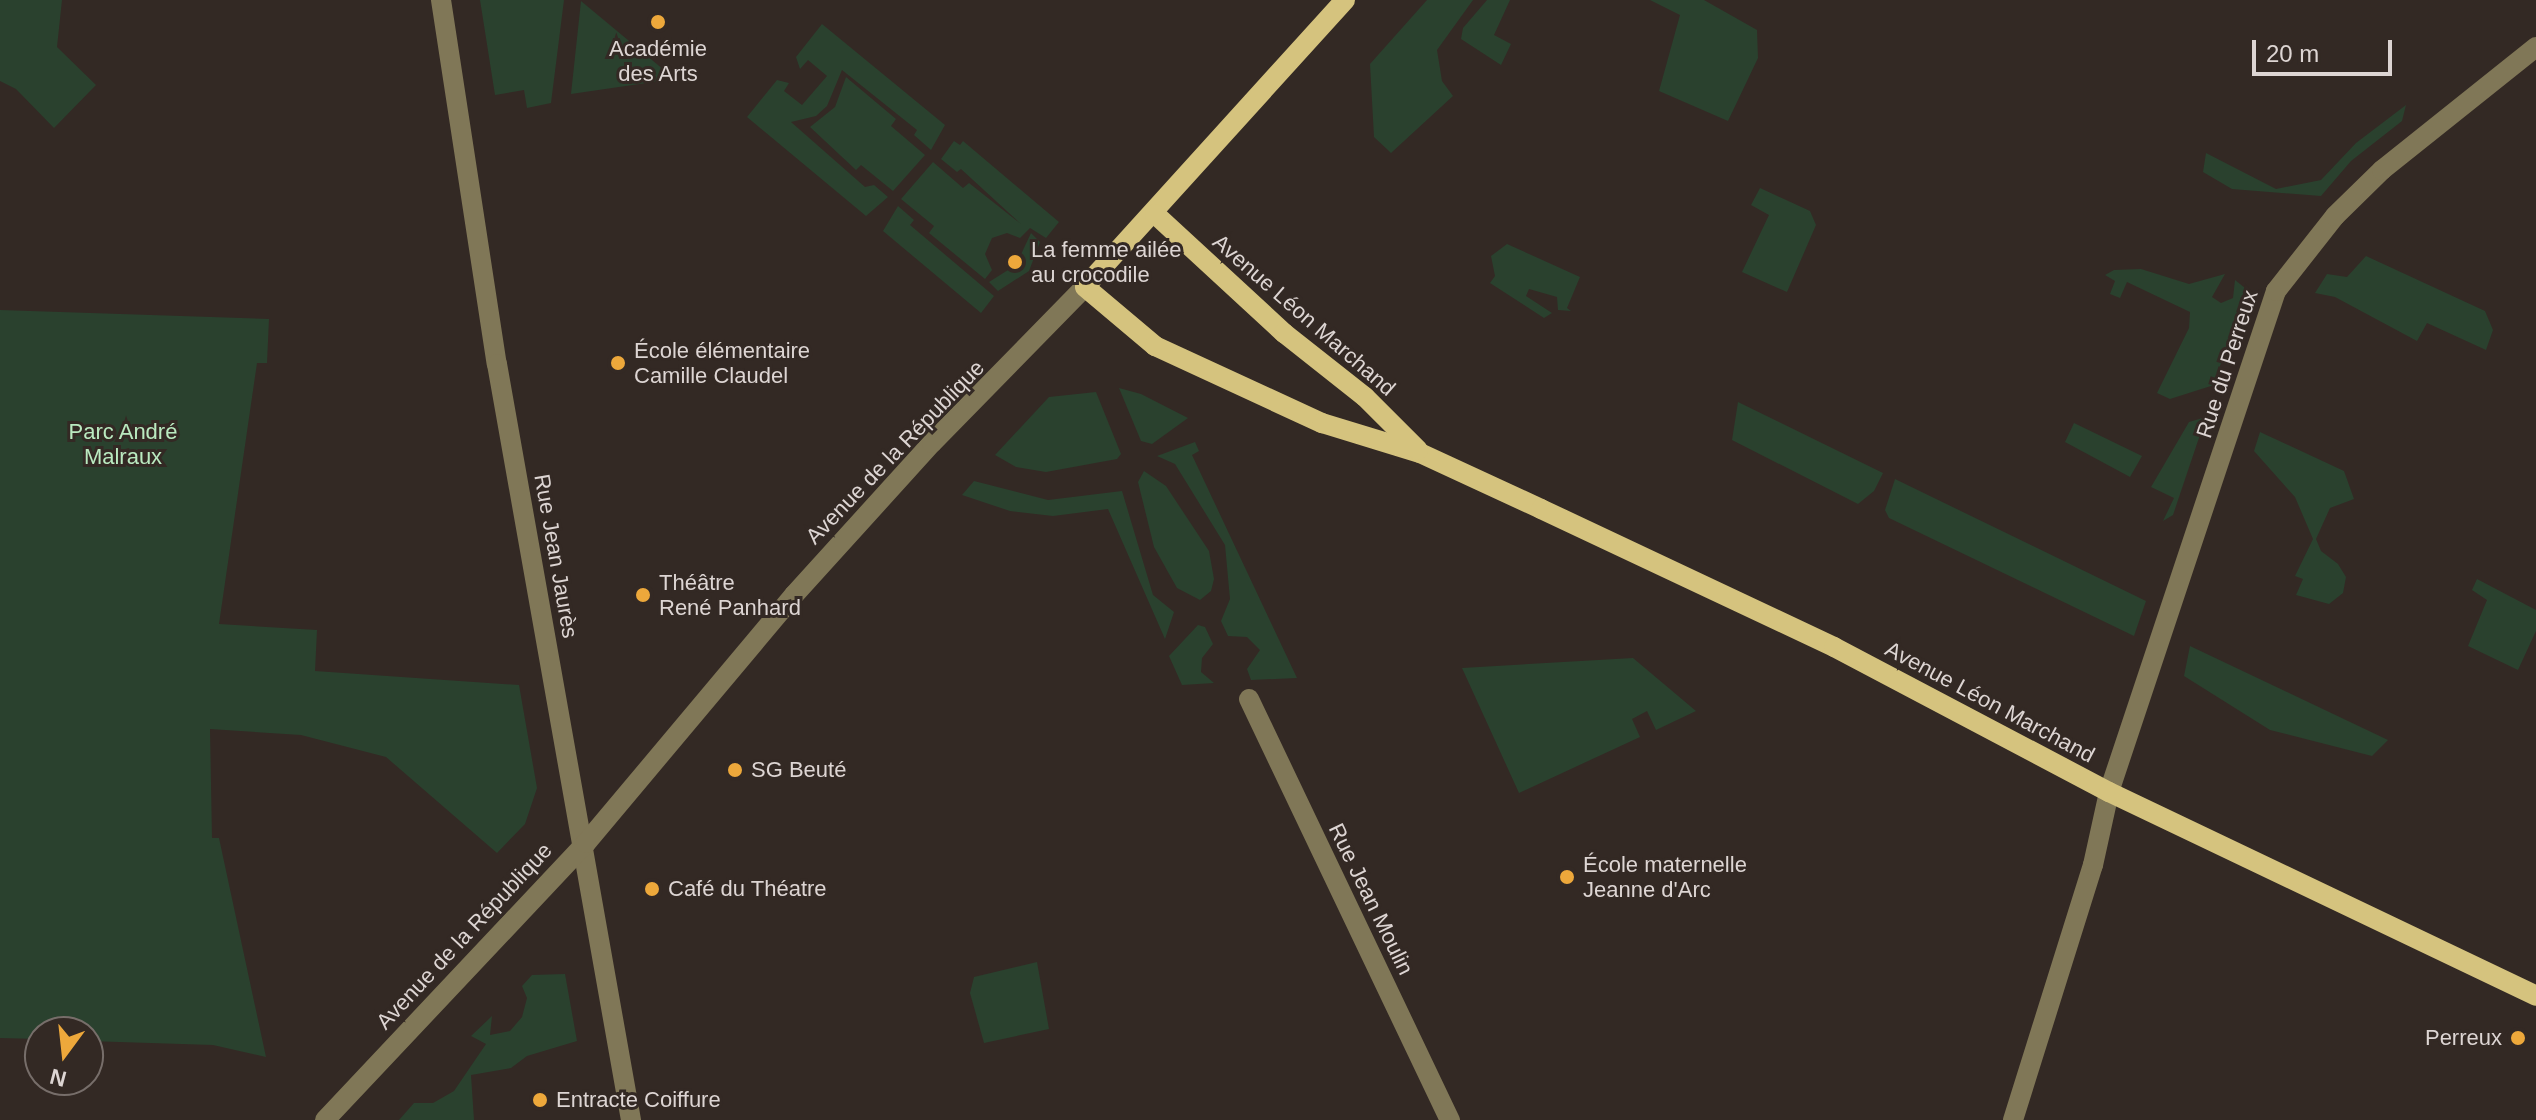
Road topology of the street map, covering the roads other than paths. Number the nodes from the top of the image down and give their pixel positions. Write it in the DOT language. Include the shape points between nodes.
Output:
graph roads {
  1 [pos="441,0"];
  2 [pos="1345,0"];
  3 [pos="2536,47"];
  4 [pos="1155,214"];
  5 [pos="1085,287"];
  6 [pos="1420,453"];
  7 [pos="1249,699"];
  8 [pos="2109,792"];
  9 [pos="586,843"];
  10 [pos="2536,996"];
  11 [pos="325,1120"];
  12 [pos="631,1120"];
  13 [pos="1450,1120"];
  14 [pos="2013,1120"];
  1 -- 9 [label="street, Rue Jean Jaurès" via="500,380"];
  2 -- 4 [label="main road, Avenue de la République"];
  3 -- 8 [label="street, Rue du Perreux" via="2382,170 2335,216 2276,291"];
  4 -- 5 [label="main road, Avenue de la République"];
  4 -- 6 [label="main road, Avenue Léon Marchand" via="1284,333 1365,397"];
  5 -- 6 [label="main road, Avenue Léon Marchand" via="1155,346 1322,423"];
  5 -- 9 [label="street, Avenue de la République" via="804,584"];
  6 -- 8 [label="main road, Avenue Léon Marchand" via="1834,647"];
  7 -- 13 [label="street, Rue Jean Moulin"];
  8 -- 10 [label="main road, Avenue Léon Marchand"];
  8 -- 14 [label="street, Rue du Perreux" via="2093,865"];
  9 -- 11 [label="street, Avenue de la République"];
  9 -- 12 [label="street, Rue Jean Jaurès"];
}
